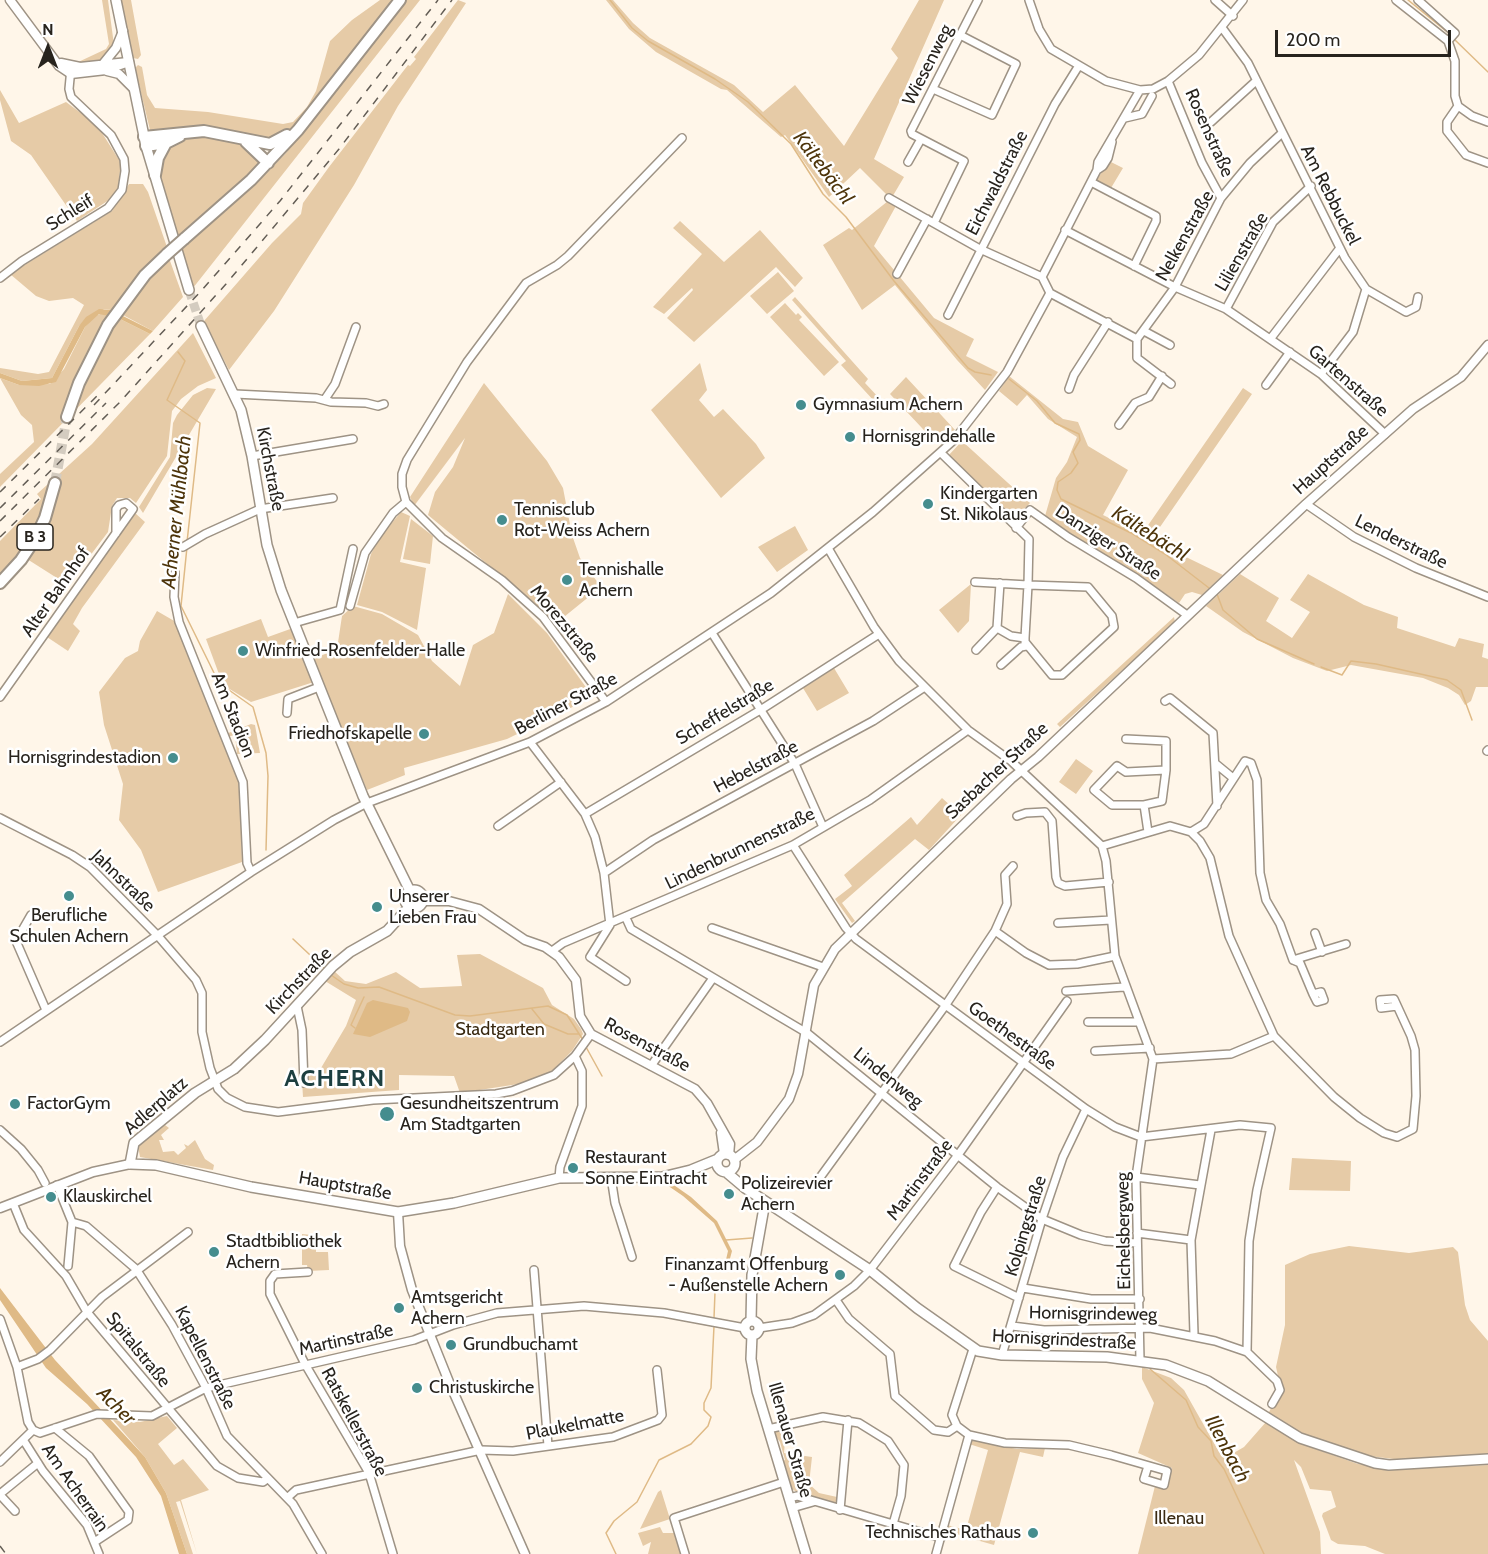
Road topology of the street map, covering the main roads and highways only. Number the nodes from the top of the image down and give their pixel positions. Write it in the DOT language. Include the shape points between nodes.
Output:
graph roads {
  1 [pos="116,0"];
  2 [pos="400,0"];
  3 [pos="298,130"];
  4 [pos="185,134"];
  5 [pos="240,139"];
  6 [pos="145,141"];
  7 [pos="166,143"];
  8 [pos="260,144"];
  9 [pos="270,161"];
  10 [pos="154,175"];
  11 [pos="189,290"];
  12 [pos="201,326"];
  13 [pos="67,417"];
  14 [pos="55,483"];
  15 [pos="0,583"];
  16 [pos="410,891"];
  17 [pos="409,908"];
  18 [pos="214,1080"];
  19 [pos="727,1161"];
  20 [pos="130,1164"];
  21 [pos="765,1202"];
  22 [pos="1488,1459"];
  23 [pos="806,1554"];
  1 -- 6 [label="main road"];
  2 -- 3 [label="main road"];
  3 -- 8 [label="main road" via="278,142"];
  3 -- 9 [label="main road"];
  4 -- 5 [label="main road" via="214,132"];
  4 -- 6 [label="main road"];
  4 -- 7 [label="main road"];
  5 -- 8 [label="main road"];
  5 -- 9 [label="main road"];
  6 -- 7 [label="main road"];
  6 -- 10 [label="main road"];
  7 -- 10 [label="main road"];
  8 -- 9 [label="main road"];
  9 -- 13 [label="main road, bridge" via="167,254 120,306 79,383"];
  10 -- 11 [label="main road"];
  12 -- 16 [label="main road, Kirchstraße" via="235,394 252,456 267,545 294,623 367,803"];
  14 -- 15 [label="main road, B 3" via="35,538"];
  16 -- 17 [label="main road" via="404,900"];
  16 -- 17 [label="main road" via="420,892 423,901 419,907"];
  17 -- 18 [label="main road, Kirchstraße" via="387,931 350,952 247,1058"];
  18 -- 20 [label="main road, Adlerplatz" via="134,1143"];
  19 -- 20 [label="main road, Hauptstraße" via="659,1177 559,1178 398,1212 262,1189 156,1164"];
  19 -- 21 [label="main road, Hornisgrindestraße" via="750,1191"];
  21 -- 22 [label="main road, Hornisgrindestraße" via="870,1270 973,1349 1002,1355 1070,1354 1166,1365 1208,1381 1300,1438 1382,1464"];
  21 -- 23 [label="main road, Illenauer Straße" via="752,1275 754,1375"];
}
